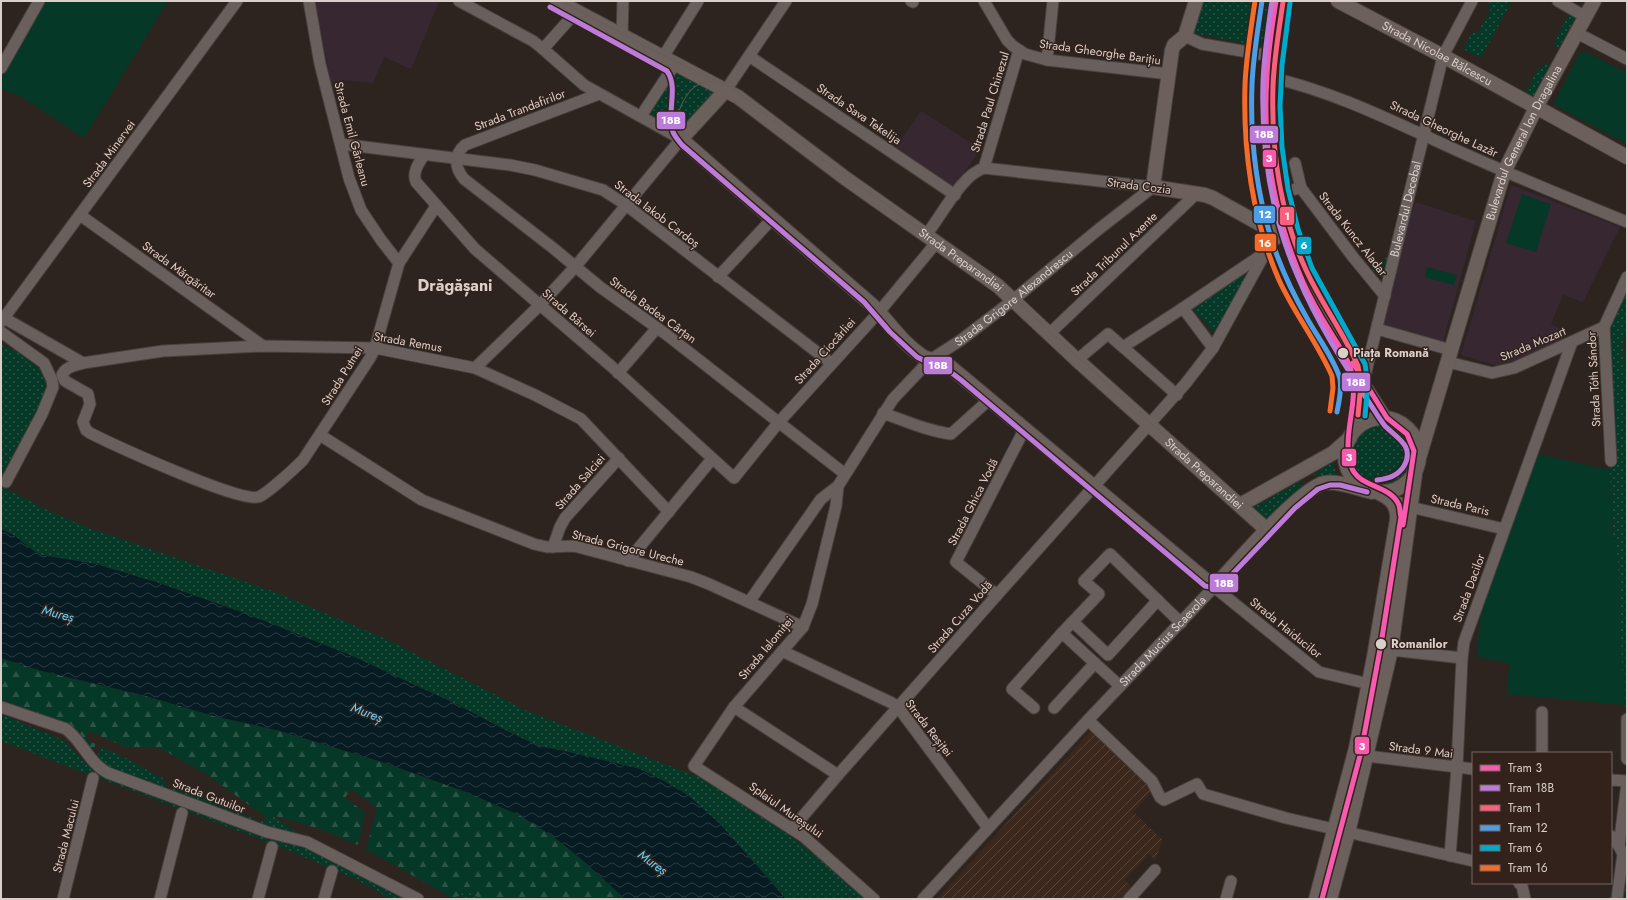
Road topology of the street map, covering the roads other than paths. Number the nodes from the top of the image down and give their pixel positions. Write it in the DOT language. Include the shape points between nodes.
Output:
graph roads {
  1 [pos="39,1"];
  2 [pos="237,1"];
  3 [pos="309,1"];
  4 [pos="459,1"];
  5 [pos="557,1"];
  6 [pos="623,1"];
  7 [pos="698,1"];
  8 [pos="786,1"];
  9 [pos="984,1"];
  10 [pos="1053,1"];
  11 [pos="1196,1"];
  12 [pos="1278,1"];
  13 [pos="1338,1"];
  14 [pos="1472,1"];
  15 [pos="1558,1"];
  16 [pos="1594,1"];
  17 [pos="576,12"];
  18 [pos="1586,17"];
  19 [pos="1577,33"];
  20 [pos="622,36"];
  21 [pos="1185,36"];
  22 [pos="543,49"];
  23 [pos="1019,50"];
  24 [pos="749,56"];
  25 [pos="1271,56"];
  26 [pos="1443,56"];
  27 [pos="1627,59"];
  28 [pos="1047,60"];
  29 [pos="669,61"];
  30 [pos="1,68"];
  31 [pos="1169,74"];
  32 [pos="1269,77"];
  33 [pos="1548,85"];
  34 [pos="726,90"];
  35 [pos="599,94"];
  36 [pos="1536,108"];
  37 [pos="641,116"];
  38 [pos="1582,132"];
  39 [pos="1424,135"];
  40 [pos="681,139"];
  41 [pos="341,144"];
  42 [pos="424,155"];
  43 [pos="1627,157"];
  44 [pos="456,158"];
  45 [pos="1295,163"];
  46 [pos="984,168"];
  47 [pos="1504,172"];
  48 [pos="1153,187"];
  49 [pos="1301,188"];
  50 [pos="1197,193"];
  51 [pos="1278,193"];
  52 [pos="955,195"];
  53 [pos="626,205"];
  54 [pos="436,206"];
  55 [pos="80,215"];
  56 [pos="772,219"];
  57 [pos="1627,222"];
  58 [pos="1286,231"];
  59 [pos="931,239"];
  60 [pos="1264,253"];
  61 [pos="399,262"];
  62 [pos="575,267"];
  63 [pos="718,277"];
  64 [pos="1627,277"];
  65 [pos="1384,296"];
  66 [pos="1013,300"];
  67 [pos="540,306"];
  68 [pos="1183,308"];
  69 [pos="879,312"];
  70 [pos="3,320"];
  71 [pos="1604,327"];
  72 [pos="656,328"];
  73 [pos="1377,329"];
  74 [pos="1,332"];
  75 [pos="1049,334"];
  76 [pos="1572,342"];
  77 [pos="263,346"];
  78 [pos="1123,347"];
  79 [pos="375,348"];
  80 [pos="1213,348"];
  81 [pos="1449,356"];
  82 [pos="930,360"];
  83 [pos="1077,360"];
  84 [pos="87,363"];
  85 [pos="831,363"];
  86 [pos="475,368"];
  87 [pos="618,373"];
  88 [pos="1363,384"];
  89 [pos="1177,395"];
  90 [pos="990,399"];
  91 [pos="883,413"];
  92 [pos="1384,417"];
  93 [pos="779,422"];
  94 [pos="1150,424"];
  95 [pos="1025,428"];
  96 [pos="1352,433"];
  97 [pos="320,436"];
  98 [pos="619,458"];
  99 [pos="1419,458"];
  100 [pos="712,459"];
  101 [pos="1611,461"];
  102 [pos="845,474"];
  103 [pos="1415,474"];
  104 [pos="734,478"];
  105 [pos="6,482"];
  106 [pos="838,486"];
  107 [pos="1094,486"];
  108 [pos="1381,495"];
  109 [pos="258,497"];
  110 [pos="821,499"];
  111 [pos="1240,505"];
  112 [pos="836,506"];
  113 [pos="1410,507"];
  114 [pos="669,512"];
  115 [pos="1504,529"];
  116 [pos="1268,530"];
  117 [pos="553,547"];
  118 [pos="628,561"];
  119 [pos="1214,587"];
  120 [pos="997,595"];
  121 [pos="1158,600"];
  122 [pos="749,602"];
  123 [pos="1073,622"];
  124 [pos="1181,623"];
  125 [pos="803,626"];
  126 [pos="1062,633"];
  127 [pos="1391,650"];
  128 [pos="782,651"];
  129 [pos="1462,658"];
  130 [pos="1095,663"];
  131 [pos="1369,684"];
  132 [pos="1120,686"];
  133 [pos="1,707"];
  134 [pos="734,707"];
  135 [pos="898,707"];
  136 [pos="1034,708"];
  137 [pos="1054,708"];
  138 [pos="1542,712"];
  139 [pos="1626,719"];
  140 [pos="1088,720"];
  141 [pos="1542,752"];
  142 [pos="1367,756"];
  143 [pos="1627,759"];
  144 [pos="694,766"];
  145 [pos="1457,767"];
  146 [pos="1472,768"];
  147 [pos="838,775"];
  148 [pos="94,778"];
  149 [pos="1612,780"];
  150 [pos="1627,782"];
  151 [pos="182,813"];
  152 [pos="988,828"];
  153 [pos="792,829"];
  154 [pos="1342,831"];
  155 [pos="1612,837"];
  156 [pos="272,847"];
  157 [pos="1621,850"];
  158 [pos="1450,856"];
  159 [pos="1472,861"];
  160 [pos="1155,870"];
  161 [pos="332,871"];
  162 [pos="1231,881"];
  163 [pos="1520,884"];
  164 [pos="63,899"];
  165 [pos="160,899"];
  166 [pos="258,899"];
  167 [pos="324,899"];
  168 [pos="418,899"];
  169 [pos="874,899"];
  170 [pos="923,899"];
  171 [pos="1129,899"];
  172 [pos="1226,899"];
  173 [pos="1316,899"];
  174 [pos="1330,899"];
  175 [pos="1525,899"];
  176 [pos="1617,899"];
  1 -- 30 [label="street"];
  2 -- 55 [label="street, Strada Minervei"];
  3 -- 41 [label="street, Strada Emil Gârleanu" via="320,64"];
  4 -- 22 [label="street"];
  5 -- 17 [label="main road, Strada Preparandiei"];
  6 -- 20 [label="street"];
  7 -- 29 [label="street"];
  8 -- 24 [label="street"];
  9 -- 23 [label="street, Strada Gheorghe Barițiu" via="1006,40"];
  10 -- 28 [label="street"];
  11 -- 21 [label="main road"];
  12 -- 25 [label="main road"];
  13 -- 26 [label="main road, Strada Nicolae Bălcescu"];
  14 -- 26 [label="street, Bulevardul Decebal"];
  15 -- 18 [label="street"];
  16 -- 18 [label="main road, Bulevardul General Ion Dragalina"];
  17 -- 20 [label="main road, Strada Preparandiei"];
  17 -- 22 [label="street"];
  18 -- 19 [label="main road, Bulevardul General Ion Dragalina"];
  19 -- 27 [label="street"];
  19 -- 33 [label="main road, Bulevardul General Ion Dragalina"];
  20 -- 29 [label="main road, Strada Preparandiei"];
  21 -- 25 [label="street" via="1202,44"];
  21 -- 31 [label="main road" via="1173,47"];
  22 -- 35 [label="street" via="576,79"];
  23 -- 28 [label="street, Strada Gheorghe Barițiu"];
  23 -- 46 [label="street, Strada Paul Chinezul"];
  24 -- 34 [label="street"];
  24 -- 52 [label="street, Strada Sava Tekelija"];
  25 -- 32 [label="main road"];
  26 -- 36 [label="main road, Strada Nicolae Bălcescu"];
  26 -- 39 [label="street, Bulevardul Decebal"];
  28 -- 31 [label="street, Strada Gheorghe Barițiu"];
  29 -- 34 [label="main road, Strada Preparandiei"];
  29 -- 37 [label="street"];
  31 -- 48 [label="main road"];
  32 -- 39 [label="street, Strada Gheorghe Lazăr" via="1336,96"];
  32 -- 51 [label="main road" via="1271,155"];
  33 -- 36 [label="main road, Bulevardul General Ion Dragalina"];
  33 -- 38 [label="main road" via="1550,107 1576,124"];
  34 -- 40 [label="main road"];
  34 -- 59 [label="main road, Strada Preparandiei"];
  35 -- 37 [label="street"];
  35 -- 44 [label="street, Strada Trandafirilor" via="465,145"];
  36 -- 38 [label="main road, Strada Nicolae Bălcescu"];
  36 -- 47 [label="main road, Bulevardul General Ion Dragalina"];
  37 -- 40 [label="street"];
  38 -- 43 [label="main road"];
  39 -- 47 [label="street, Strada Gheorghe Lazăr"];
  39 -- 65 [label="street, Bulevardul Decebal"];
  40 -- 53 [label="street"];
  40 -- 56 [label="main road"];
  41 -- 42 [label="street, Strada Iakob Cardoș"];
  41 -- 61 [label="street, Strada Emil Gârleanu" via="349,178 361,210"];
  42 -- 44 [label="street, Strada Iakob Cardoș"];
  42 -- 54 [label="street, Strada Bârsei" via="414,172 414,178"];
  44 -- 53 [label="street, Strada Iakob Cardoș" via="535,170 603,190"];
  44 -- 62 [label="street, Strada Badea Cârțan" via="459,172 464,179"];
  45 -- 49 [label="street"];
  46 -- 48 [label="street, Strada Cozia"];
  46 -- 52 [label="street, Strada Paul Chinezul" via="970,176"];
  47 -- 57 [label="street, Strada Gheorghe Lazăr"];
  47 -- 81 [label="main road, Bulevardul General Ion Dragalina"];
  48 -- 50 [label="main road, Strada Cozia"];
  48 -- 66 [label="street, Strada Grigore Alexandrescu"];
  49 -- 51 [label="street"];
  49 -- 65 [label="street, Strada Kuncz Aladar"];
  50 -- 58 [label="main road, Strada Cozia" via="1213,198 1267,228"];
  50 -- 75 [label="street, Strada Tribunul Axente"];
  51 -- 58 [label="main road"];
  52 -- 59 [label="street, Strada Paul Chinezul"];
  53 -- 62 [label="street"];
  53 -- 63 [label="street, Strada Iakob Cardoș"];
  54 -- 61 [label="street, Strada Putnei"];
  54 -- 67 [label="street, Strada Bârsei" via="475,249"];
  55 -- 70 [label="street, Strada Minervei"];
  55 -- 77 [label="street, Strada Mărgăritar"];
  56 -- 63 [label="street"];
  56 -- 69 [label="main road"];
  58 -- 60 [label="street" via="1270,244"];
  58 -- 88 [label="main road" via="1308,288"];
  59 -- 66 [label="main road, Strada Preparandiei" via="998,286"];
  59 -- 69 [label="street, Strada Ciocârliei"];
  60 -- 68 [label="street"];
  60 -- 80 [label="street"];
  61 -- 79 [label="street, Strada Putnei"];
  62 -- 67 [label="street"];
  62 -- 72 [label="street, Strada Badea Cârțan"];
  63 -- 85 [label="street, Strada Iakob Cardoș"];
  64 -- 71 [label="street, Strada Tóth Sándor"];
  65 -- 73 [label="street, Bulevardul Decebal"];
  66 -- 75 [label="main road, Strada Preparandiei"];
  66 -- 82 [label="street, Strada Grigore Alexandrescu"];
  67 -- 86 [label="street"];
  67 -- 87 [label="street, Strada Bârsei"];
  68 -- 78 [label="street"];
  68 -- 80 [label="street"];
  69 -- 82 [label="main road" via="889,326 916,352"];
  69 -- 85 [label="street, Strada Ciocârliei"];
  70 -- 84 [label="street"];
  71 -- 76 [label="street, Strada Mozart"];
  71 -- 101 [label="street, Strada Tóth Sándor"];
  72 -- 87 [label="street"];
  72 -- 93 [label="street, Strada Badea Cârțan"];
  73 -- 81 [label="street, Strada Mozart"];
  73 -- 88 [label="street, Bulevardul Decebal"];
  74 -- 105 [label="street" via="44,363 53,387 42,414"];
  75 -- 83 [label="main road, Strada Preparandiei"];
  76 -- 81 [label="street, Strada Mozart" via="1501,372 1492,373"];
  76 -- 115 [label="street, Strada Dacilor"];
  77 -- 79 [label="street, Strada Remus"];
  77 -- 84 [label="street, Strada Remus" via="163,351"];
  78 -- 83 [label="street" via="1108,334"];
  78 -- 89 [label="street"];
  79 -- 86 [label="street, Strada Remus"];
  79 -- 97 [label="street, Strada Putnei" via="362,373"];
  80 -- 89 [label="street"];
  81 -- 99 [label="main road, Bulevardul General Ion Dragalina"];
  82 -- 90 [label="main road" via="948,365"];
  82 -- 91 [label="street, Strada Grigore Alexandrescu" via="908,381"];
  83 -- 94 [label="main road, Strada Preparandiei"];
  84 -- 109 [label="street, Strada Remus" via="68,368 62,375 65,381 85,391 90,398 83,422 86,430 118,447 216,487 248,497"];
  85 -- 93 [label="street, Strada Ciocârliei"];
  86 -- 98 [label="street, Strada Remus" via="582,420"];
  87 -- 100 [label="street, Strada Bârsei"];
  88 -- 92 [label="main road"];
  88 -- 96 [label="main road"];
  89 -- 94 [label="street"];
  90 -- 91 [label="street" via="951,434"];
  90 -- 95 [label="main road"];
  91 -- 102 [label="street, Strada Grigore Alexandrescu"];
  92 -- 96 [label="main road" via="1366,421"];
  92 -- 99 [label="main road" via="1399,422 1410,431"];
  93 -- 102 [label="street, Strada Badea Cârțan"];
  93 -- 104 [label="street, Strada Ciocârliei"];
  94 -- 107 [label="street, Strada Cuza Vodă"];
  94 -- 111 [label="main road, Strada Preparandiei"];
  95 -- 107 [label="main road"];
  95 -- 120 [label="street, Strada Ghica Vodă" via="956,562"];
  96 -- 108 [label="main road" via="1345,458 1348,469 1357,483"];
  96 -- 111 [label="main road" via="1333,453"];
  97 -- 109 [label="street, Strada Putnei" via="290,473"];
  97 -- 117 [label="street, Strada Grigore Ureche" via="422,500 534,544"];
  98 -- 114 [label="street, Strada Remus"];
  98 -- 117 [label="street, Strada Salciei" via="565,518"];
  99 -- 103 [label="main road"];
  100 -- 104 [label="street, Strada Bârsei"];
  100 -- 114 [label="street"];
  102 -- 106 [label="street, Strada Grigore Alexandrescu"];
  103 -- 108 [label="main road" via="1401,489"];
  103 -- 113 [label="main road"];
  106 -- 110 [label="street, Strada Grigore Alexandrescu"];
  106 -- 112 [label="street, Strada Ialomiței"];
  107 -- 119 [label="main road"];
  107 -- 120 [label="street, Strada Cuza Vodă"];
  108 -- 113 [label="street, Strada Paris"];
  108 -- 116 [label="main road, Strada Mucius Scaevola" via="1324,483 1289,508"];
  108 -- 131 [label="main road" via="1396,508 1397,520"];
  110 -- 112 [label="street"];
  110 -- 122 [label="street, Strada Grigore Alexandrescu"];
  111 -- 116 [label="main road, Strada Preparandiei"];
  112 -- 125 [label="street, Strada Ialomiței" via="812,604"];
  113 -- 115 [label="street, Strada Paris"];
  113 -- 127 [label="main road"];
  114 -- 118 [label="street"];
  115 -- 129 [label="street, Strada Dacilor" via="1464,642"];
  116 -- 119 [label="main road, Strada Mucius Scaevola"];
  117 -- 118 [label="street, Strada Grigore Ureche" via="574,546"];
  118 -- 122 [label="street, Strada Grigore Ureche" via="691,577"];
  119 -- 124 [label="street, Strada Mucius Scaevola"];
  119 -- 131 [label="street, Strada Haiducilor" via="1319,672"];
  120 -- 135 [label="street, Strada Cuza Vodă"];
  121 -- 123 [label="street" via="1108,655"];
  121 -- 123 [label="street" via="1110,554 1084,581 1099,594"];
  121 -- 124 [label="street"];
  122 -- 125 [label="street, Strada Grigore Ureche"];
  123 -- 126 [label="street"];
  124 -- 132 [label="street, Strada Mucius Scaevola"];
  125 -- 128 [label="street, Strada Ialomiței"];
  126 -- 130 [label="street"];
  126 -- 136 [label="street" via="1012,689"];
  127 -- 129 [label="street"];
  127 -- 142 [label="main road"];
  128 -- 134 [label="street, Strada Ialomiței"];
  128 -- 135 [label="street, Strada Reșiței"];
  129 -- 145 [label="street, Strada Dacilor"];
  130 -- 132 [label="street"];
  130 -- 137 [label="street"];
  131 -- 154 [label="main road"];
  132 -- 140 [label="street, Strada Mucius Scaevola"];
  133 -- 168 [label="street, Strada Gutuilor" via="66,729 93,762 108,773 267,832 307,842"];
  134 -- 144 [label="street, Strada Ialomiței"];
  134 -- 147 [label="street"];
  135 -- 147 [label="street, Strada Cuza Vodă"];
  135 -- 152 [label="street, Strada Reșiței"];
  138 -- 141 [label="street"];
  139 -- 143 [label="street"];
  140 -- 152 [label="street, Strada Mucius Scaevola"];
  140 -- 154 [label="street" via="1152,781 1162,799 1165,800 1197,784 1199,791 1208,797"];
  142 -- 145 [label="street, Strada 9 Mai"];
  142 -- 154 [label="main road"];
  144 -- 153 [label="street, Splaiul Mureșului"];
  145 -- 146 [label="street, Strada 9 Mai"];
  145 -- 158 [label="street, Strada Dacilor"];
  147 -- 153 [label="street, Strada Cuza Vodă"];
  148 -- 164 [label="street, Strada Macului"];
  149 -- 150 [label="street"];
  150 -- 157 [label="street"];
  151 -- 165 [label="street"];
  152 -- 170 [label="street, Strada Mucius Scaevola"];
  153 -- 169 [label="street, Splaiul Mureșului" via="815,846"];
  154 -- 158 [label="street"];
  154 -- 173 [label="main road"];
  154 -- 174 [label="main road"];
  155 -- 157 [label="street"];
  156 -- 166 [label="street"];
  157 -- 176 [label="street"];
  158 -- 159 [label="street"];
  160 -- 171 [label="street"];
  161 -- 167 [label="street"];
  162 -- 172 [label="street"];
  163 -- 175 [label="street"];
}
